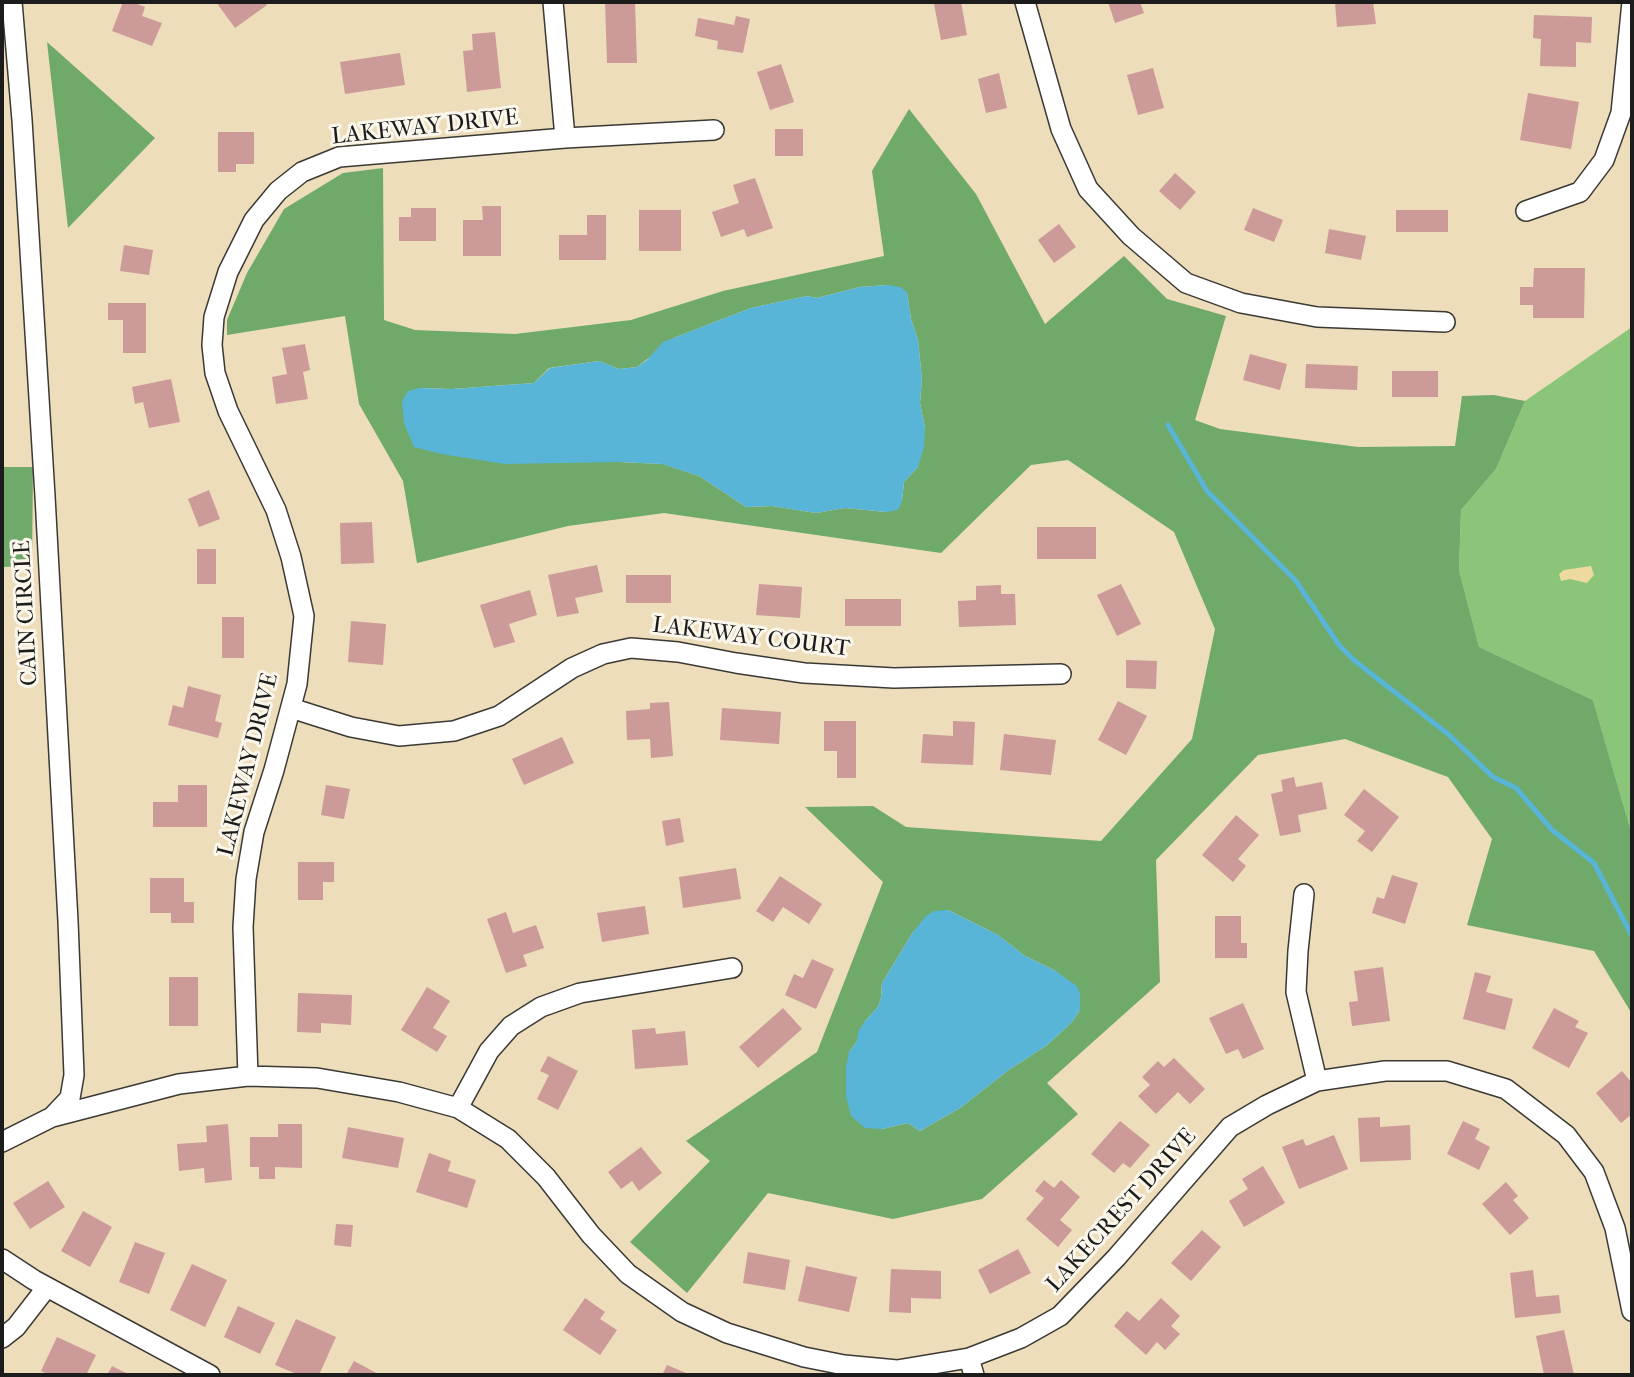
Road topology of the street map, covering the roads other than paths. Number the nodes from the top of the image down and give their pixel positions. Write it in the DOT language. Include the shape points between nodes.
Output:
graph roads {
  1 [pos="12,2"];
  2 [pos="553,2"];
  3 [pos="1026,2"];
  4 [pos="1632,2"];
  5 [pos="714,130"];
  6 [pos="565,138"];
  7 [pos="1526,211"];
  8 [pos="1445,322"];
  9 [pos="1061,674"];
  10 [pos="291,708"];
  11 [pos="1304,894"];
  12 [pos="733,968"];
  13 [pos="248,1076"];
  14 [pos="1317,1081"];
  15 [pos="458,1108"];
  16 [pos="52,1117"];
  17 [pos="2,1142"];
  18 [pos="2,1259"];
  19 [pos="47,1287"];
  20 [pos="1632,1311"];
  21 [pos="2,1338"];
  22 [pos="971,1367"];
  23 [pos="205,1374"];
  1 -- 16 [label="street, CAIN CIRCLE" via="43,468 74,1075 70,1098"];
  2 -- 6 [label="street"];
  3 -- 8 [label="street" via="1061,129 1088,189 1131,236 1186,283 1241,303 1317,317"];
  4 -- 7 [label="street" via="1621,113 1604,159 1580,192"];
  5 -- 6 [label="street, LAKEWAY DRIVE"];
  6 -- 10 [label="street, LAKEWAY DRIVE" via="339,157 302,172 278,191 254,220 228,272 214,317 215,373 228,411 276,510 291,557 304,616"];
  9 -- 10 [label="street, LAKEWAY COURT" via="894,678 804,673 631,648 572,668 499,716 454,731 399,736"];
  10 -- 13 [label="street, LAKEWAY DRIVE" via="254,832 246,879"];
  11 -- 14 [label="street" via="1296,992"];
  12 -- 15 [label="street" via="580,993 541,1007 511,1026 489,1051"];
  13 -- 15 [label="street, LAKECREST DRIVE" via="317,1078"];
  13 -- 16 [label="street, LAKECREST DRIVE" via="179,1084"];
  14 -- 20 [label="street, LAKECREST DRIVE" via="1385,1071 1447,1072 1506,1089 1566,1135 1594,1172 1615,1228"];
  14 -- 22 [label="street, LAKECREST DRIVE" via="1230,1127 1060,1316"];
  15 -- 22 [label="street, LAKECREST DRIVE" via="508,1139 628,1274 682,1312 740,1337 844,1365 897,1370"];
  16 -- 17 [label="street, CAIN CIRCLE"];
  18 -- 19 [label="street"];
  19 -- 21 [label="street"];
  19 -- 23 [label="street"];
}
